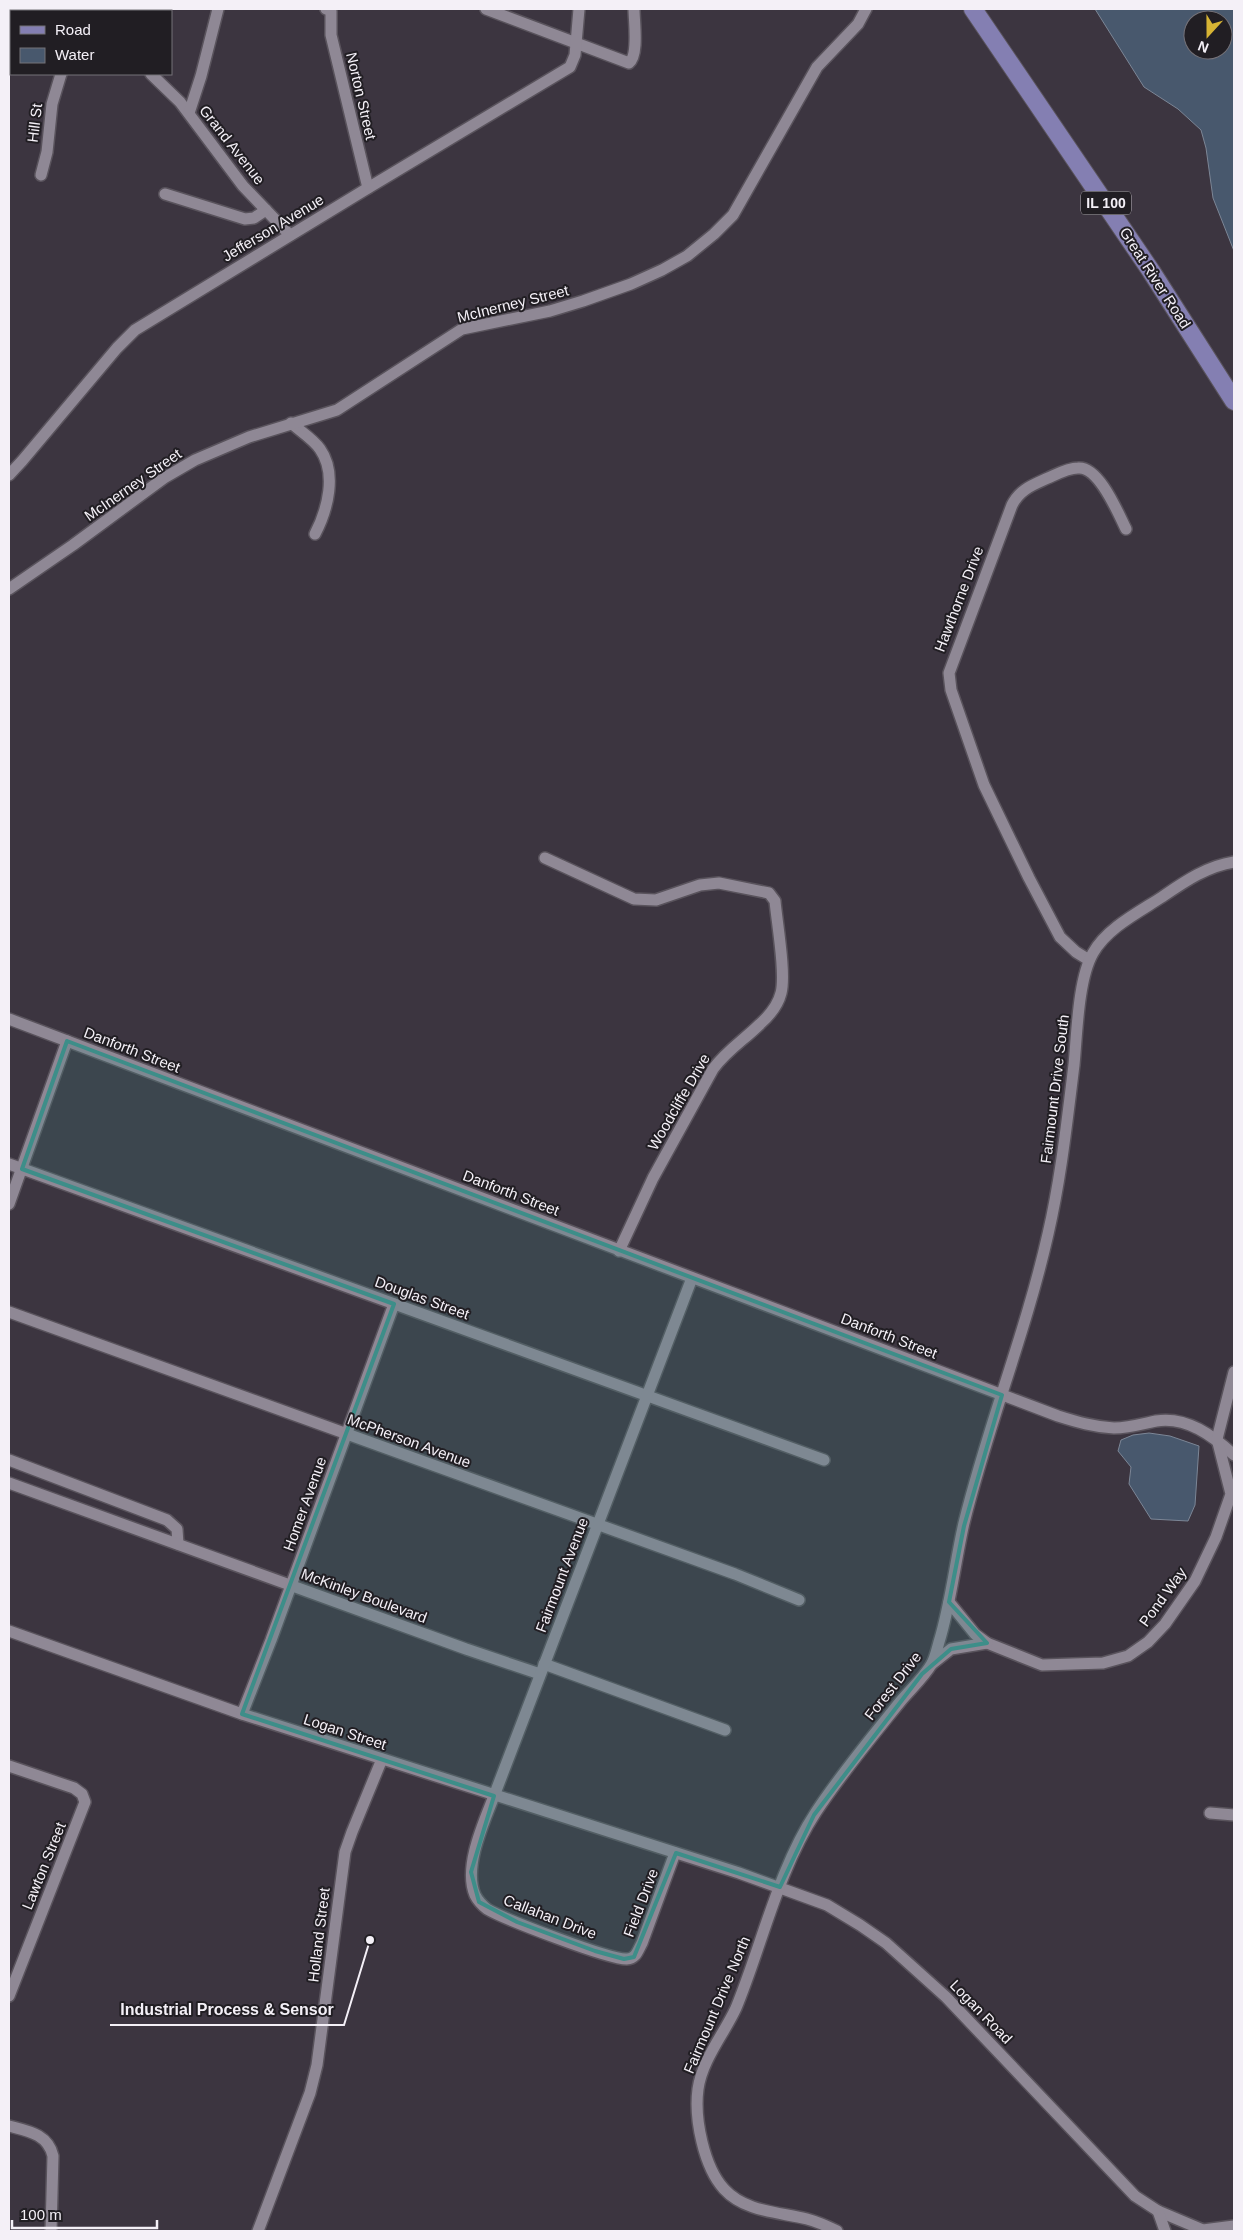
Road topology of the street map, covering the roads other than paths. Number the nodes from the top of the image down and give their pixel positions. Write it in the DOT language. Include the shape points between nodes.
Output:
graph roads {
  1 [pos="218,9"];
  2 [pos="486,9"];
  3 [pos="579,9"];
  4 [pos="634,9"];
  5 [pos="866,9"];
  6 [pos="972,9"];
  7 [pos="328,10"];
  8 [pos="577,44"];
  9 [pos="61,75"];
  10 [pos="152,75"];
  11 [pos="188,113"];
  12 [pos="40,175"];
  13 [pos="368,188"];
  14 [pos="166,194"];
  15 [pos="266,210"];
  16 [pos="290,235"];
  17 [pos="1234,401"];
  18 [pos="291,423"];
  19 [pos="9,474"];
  20 [pos="1126,529"];
  21 [pos="314,534"];
  22 [pos="9,589"];
  23 [pos="545,858"];
  24 [pos="1234,862"];
  25 [pos="1089,960"];
  26 [pos="9,1019"];
  27 [pos="67,1041"];
  28 [pos="9,1164"];
  29 [pos="22,1168"];
  30 [pos="9,1204"];
  31 [pos="619,1251"];
  32 [pos="692,1278"];
  33 [pos="394,1304"];
  34 [pos="9,1312"];
  35 [pos="1234,1372"];
  36 [pos="648,1395"];
  37 [pos="1002,1395"];
  38 [pos="346,1434"];
  39 [pos="1217,1439"];
  40 [pos="1234,1455"];
  41 [pos="9,1460"];
  42 [pos="824,1460"];
  43 [pos="9,1483"];
  44 [pos="1233,1491"];
  45 [pos="597,1525"];
  46 [pos="178,1544"];
  47 [pos="292,1585"];
  48 [pos="799,1600"];
  49 [pos="949,1602"];
  50 [pos="9,1632"];
  51 [pos="987,1643"];
  52 [pos="932,1664"];
  53 [pos="542,1669"];
  54 [pos="242,1714"];
  55 [pos="724,1730"];
  56 [pos="382,1759"];
  57 [pos="9,1766"];
  58 [pos="494,1796"];
  59 [pos="1210,1814"];
  60 [pos="1234,1815"];
  61 [pos="675,1853"];
  62 [pos="472,1886"];
  63 [pos="780,1887"];
  64 [pos="628,1959"];
  65 [pos="9,1996"];
  66 [pos="9,2126"];
  67 [pos="1158,2211"];
  68 [pos="1234,2226"];
  69 [pos="52,2231"];
  70 [pos="258,2231"];
  71 [pos="837,2231"];
  72 [pos="1165,2231"];
  73 [pos="1202,2231"];
  1 -- 11 [label="street"];
  2 -- 8 [label="street"];
  3 -- 8 [label="street, Jefferson Avenue"];
  4 -- 8 [label="street" via="634,60 629,63"];
  5 -- 18 [label="street, McInerney Street" via="858,24 816,67 733,215 687,256 632,284 583,301 462,329 337,410"];
  6 -- 17 [label="main road, Great River Road / IL 100" via="1146,263"];
  7 -- 13 [label="street, Norton Street" via="334,50"];
  8 -- 13 [label="street, Jefferson Avenue" via="570,67"];
  9 -- 12 [label="street, Hill St" via="52,104 47,152"];
  10 -- 11 [label="street, Grand Avenue"];
  11 -- 15 [label="street, Grand Avenue" via="223,162"];
  13 -- 16 [label="street, Jefferson Avenue"];
  14 -- 15 [label="street" via="245,219 254,218"];
  15 -- 16 [label="street, Grand Avenue"];
  16 -- 19 [label="street, Jefferson Avenue" via="135,330"];
  18 -- 21 [label="street" via="319,447 328,463 327,500"];
  18 -- 22 [label="street, McInerney Street" via="221,448 174,472"];
  20 -- 25 [label="street, Hawthorne Drive" via="1100,482 1084,468 1061,472 1020,492 1012,504 949,673 951,690 984,784 1018,854 1060,937"];
  23 -- 31 [label="street, Woodcliffe Drive" via="634,899 656,900 700,885 719,883 769,893 776,901 782,973 779,998 769,1014 723,1055 713,1069 653,1178"];
  24 -- 25 [label="street, Fairmount Drive South" via="1205,870 1149,905 1110,932"];
  25 -- 37 [label="street, Fairmount Drive South" via="1081,995 1054,1208 1018,1348"];
  26 -- 27 [label="street, Danforth Street"];
  27 -- 29 [label="street"];
  27 -- 31 [label="street, Danforth Street"];
  28 -- 29 [label="street, Douglas Street"];
  29 -- 30 [label="street"];
  29 -- 33 [label="street, Douglas Street"];
  31 -- 32 [label="street, Danforth Street"];
  32 -- 36 [label="street, Fairmount Avenue"];
  32 -- 37 [label="street, Danforth Street"];
  33 -- 36 [label="street, Douglas Street"];
  33 -- 38 [label="street, Homer Avenue"];
  34 -- 38 [label="street, McPherson Avenue"];
  35 -- 39 [label="street, Pond Way"];
  36 -- 42 [label="street, Douglas Street"];
  36 -- 45 [label="street, Fairmount Avenue"];
  37 -- 39 [label="street, Danforth Street" via="1083,1424 1116,1428 1170,1420 1188,1424"];
  37 -- 49 [label="street, Forest Drive" via="964,1526"];
  38 -- 45 [label="street, McPherson Avenue"];
  38 -- 47 [label="street, Homer Avenue"];
  39 -- 40 [label="street, Danforth Street"];
  39 -- 44 [label="street, Pond Way"];
  41 -- 46 [label="street" via="167,1520 177,1529"];
  43 -- 46 [label="street, McKinley Boulevard"];
  44 -- 51 [label="street, Pond Way" via="1194,1582 1165,1624 1128,1656 1103,1663 1042,1665"];
  45 -- 48 [label="street, McPherson Avenue"];
  45 -- 53 [label="street, Fairmount Avenue"];
  46 -- 47 [label="street, McKinley Boulevard"];
  47 -- 53 [label="street, McKinley Boulevard" via="466,1649"];
  47 -- 54 [label="street, Homer Avenue"];
  49 -- 51 [label="street, Pond Way" via="975,1634"];
  49 -- 52 [label="street, Forest Drive"];
  50 -- 54 [label="street, Logan Street"];
  51 -- 52 [label="street" via="951,1649"];
  52 -- 63 [label="street, Forest Drive" via="814,1815 793,1853"];
  53 -- 55 [label="street, McKinley Boulevard"];
  53 -- 58 [label="street, Fairmount Avenue"];
  54 -- 56 [label="street, Logan Street"];
  56 -- 58 [label="street, Logan Street"];
  56 -- 70 [label="street, Holland Street" via="345,1852 318,2065"];
  57 -- 65 [label="street, Lawton Street" via="74,1788 82,1794 85,1802"];
  58 -- 61 [label="street, Logan Street"];
  58 -- 62 [label="street, Fairmount Avenue" via="472,1862"];
  59 -- 60 [label="street"];
  61 -- 63 [label="street, Logan Road"];
  61 -- 64 [label="street, Field Drive" via="642,1943 637,1954"];
  62 -- 64 [label="street, Callahan Drive" via="479,1902 494,1912 595,1951"];
  63 -- 67 [label="street, Logan Road" via="837,1910 914,1966 1118,2180"];
  63 -- 71 [label="street, Fairmount Drive North" via="750,1975 700,2082 701,2132 712,2170 730,2195 764,2211 805,2218"];
  66 -- 69 [label="street" via="40,2136 51,2148"];
  67 -- 72 [label="street"];
  67 -- 73 [label="street, Logan Road"];
  68 -- 73 [label="street, Logan Road"];
}
